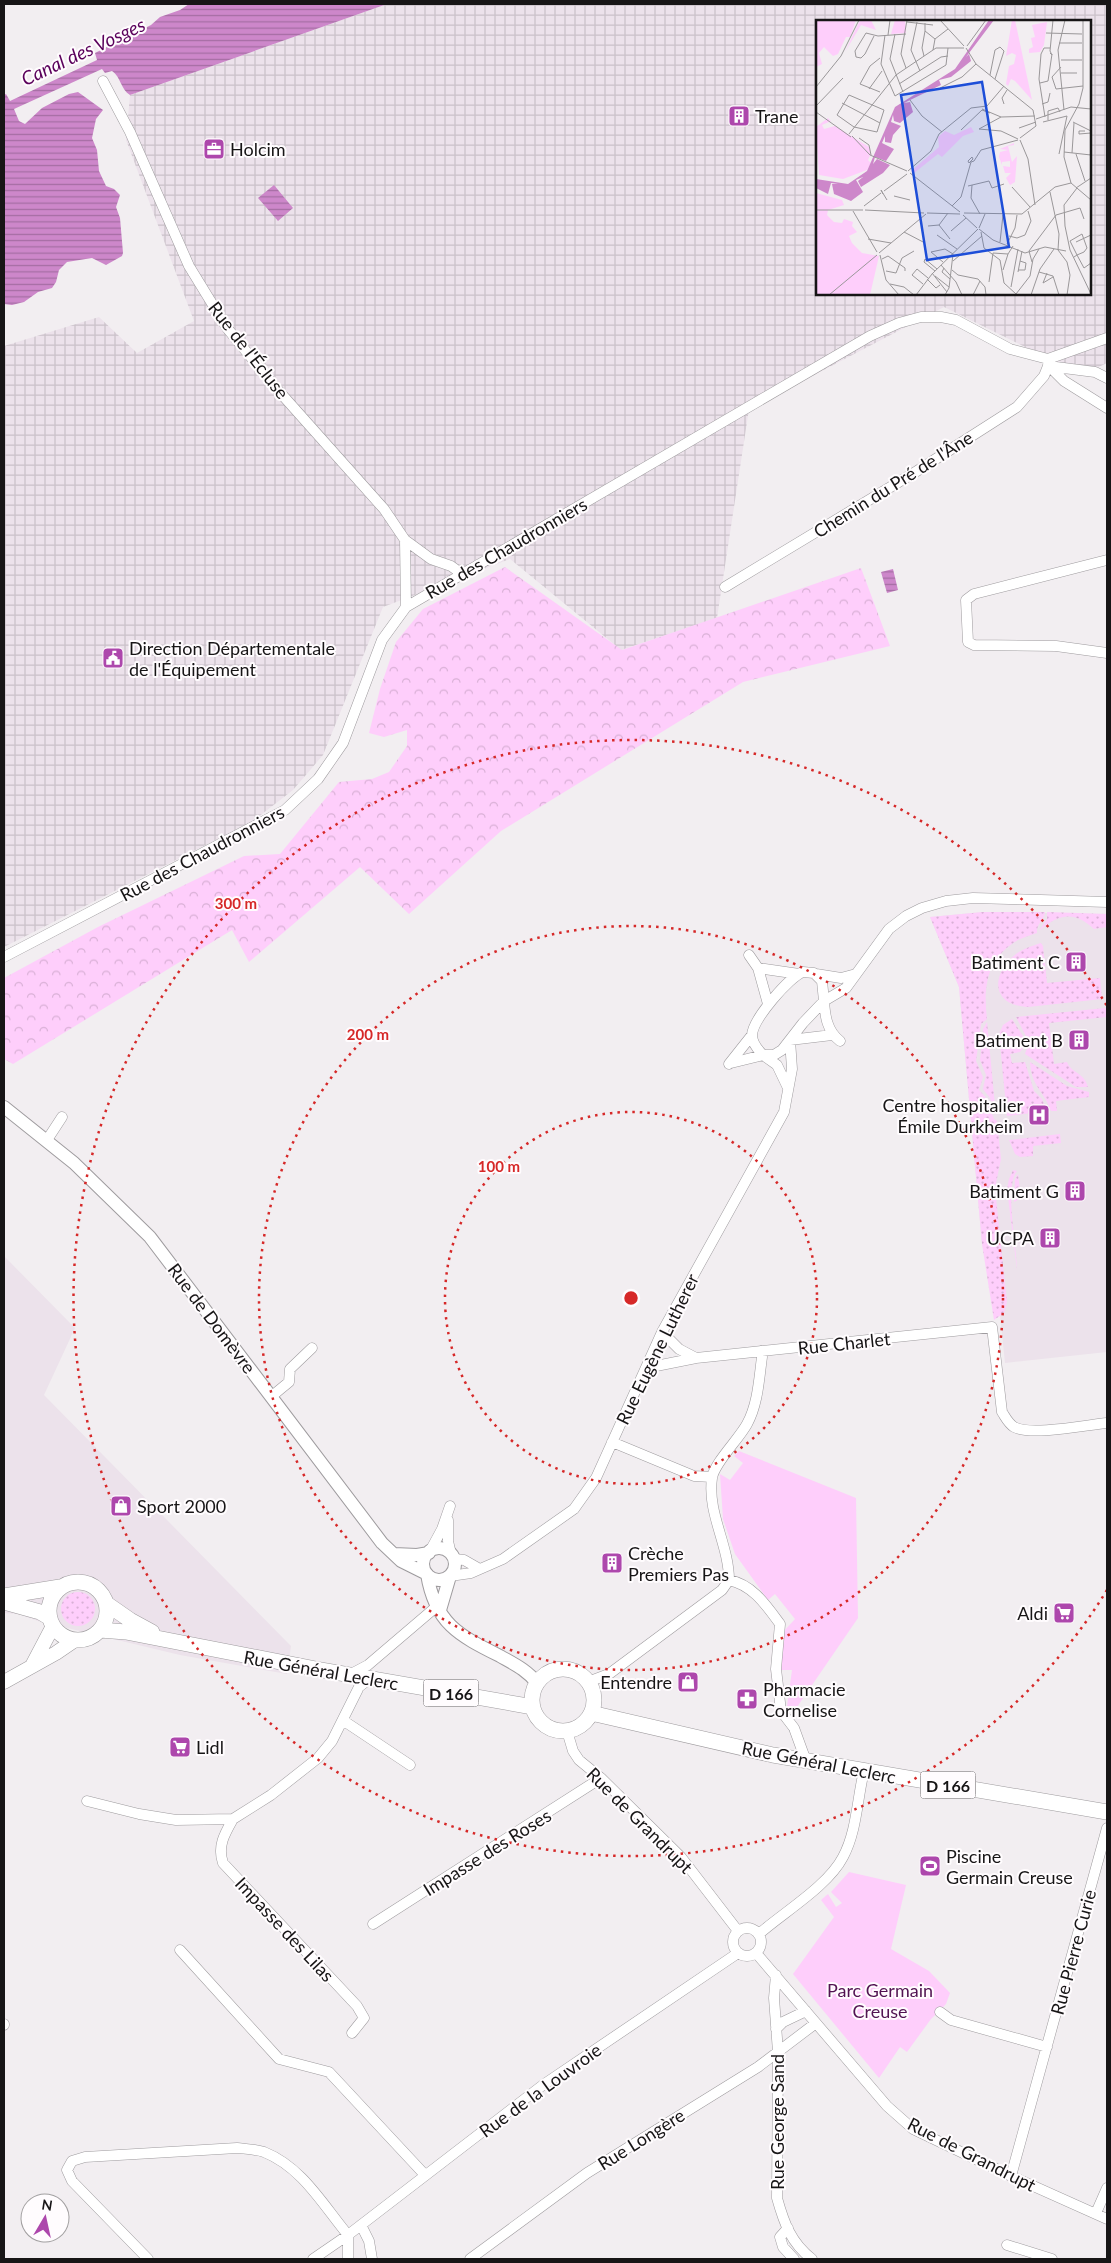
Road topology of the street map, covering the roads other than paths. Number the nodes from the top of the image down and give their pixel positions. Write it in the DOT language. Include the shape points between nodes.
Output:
graph roads {
  1 [pos="103,81"];
  2 [pos="1107,338"];
  3 [pos="1048,363"];
  4 [pos="1107,378"];
  5 [pos="1107,408"];
  6 [pos="405,540"];
  7 [pos="1107,560"];
  8 [pos="462,574"];
  9 [pos="725,587"];
  10 [pos="406,608"];
  11 [pos="1107,653"];
  12 [pos="1107,902"];
  13 [pos="749,955"];
  14 [pos="4,957"];
  15 [pos="758,968"];
  16 [pos="814,973"];
  17 [pos="798,974"];
  18 [pos="856,974"];
  19 [pos="824,1001"];
  20 [pos="768,1004"];
  21 [pos="752,1035"];
  22 [pos="790,1040"];
  23 [pos="763,1055"];
  24 [pos="788,1088"];
  25 [pos="4,1106"];
  26 [pos="62,1117"];
  27 [pos="47,1140"];
  28 [pos="662,1332"];
  29 [pos="312,1348"];
  30 [pos="761,1351"];
  31 [pos="696,1358"];
  32 [pos="646,1368"];
  33 [pos="272,1396"];
  34 [pos="1107,1423"];
  35 [pos="612,1442"];
  36 [pos="712,1478"];
  37 [pos="428,1552"];
  38 [pos="394,1554"];
  39 [pos="453,1556"];
  40 [pos="478,1568"];
  41 [pos="427,1574"];
  42 [pos="450,1576"];
  43 [pos="729,1580"];
  44 [pos="60,1587"];
  45 [pos="4,1596"];
  46 [pos="4,1602"];
  47 [pos="107,1604"];
  48 [pos="438,1609"];
  49 [pos="51,1622"];
  50 [pos="100,1630"];
  51 [pos="75,1640"];
  52 [pos="169,1641"];
  53 [pos="33,1664"];
  54 [pos="350,1675"];
  55 [pos="369,1678"];
  56 [pos="4,1682"];
  57 [pos="588,1682"];
  58 [pos="537,1683"];
  59 [pos="533,1707"];
  60 [pos="591,1713"];
  61 [pos="344,1721"];
  62 [pos="567,1731"];
  63 [pos="806,1761"];
  64 [pos="410,1765"];
  65 [pos="864,1771"];
  66 [pos="601,1778"];
  67 [pos="87,1802"];
  68 [pos="1107,1812"];
  69 [pos="233,1818"];
  70 [pos="1107,1828"];
  71 [pos="373,1924"];
  72 [pos="738,1931"];
  73 [pos="758,1934"];
  74 [pos="180,1950"];
  75 [pos="738,1953"];
  76 [pos="756,1953"];
  77 [pos="776,1975"];
  78 [pos="806,2011"];
  79 [pos="940,2012"];
  80 [pos="816,2023"];
  81 [pos="776,2029"];
  82 [pos="352,2033"];
  83 [pos="1047,2047"];
  84 [pos="778,2052"];
  85 [pos="425,2175"];
  86 [pos="1011,2176"];
  87 [pos="1107,2188"];
  88 [pos="1096,2213"];
  89 [pos="1107,2219"];
  90 [pos="361,2225"];
  91 [pos="788,2228"];
  92 [pos="348,2235"];
  93 [pos="1006,2245"];
  94 [pos="148,2259"];
  95 [pos="313,2259"];
  96 [pos="348,2259"];
  97 [pos="372,2259"];
  98 [pos="470,2259"];
  99 [pos="794,2259"];
  100 [pos="812,2259"];
  101 [pos="1052,2259"];
  1 -- 6 [label="street, Rue de l'Écluse" via="130,132 189,266 227,328 384,509"];
  2 -- 3 [label="street"];
  3 -- 4 [label="street, Rue des Chaudronniers" via="1095,372"];
  3 -- 5 [label="street" via="1064,381"];
  3 -- 8 [label="street, Rue des Chaudronniers" via="1010,349 956,320 921,317 899,322"];
  3 -- 9 [label="street, Chemin du Pré de l'Âne" via="1044,376 1017,408"];
  6 -- 8 [label="street, Rue de l'Écluse" via="430,559 451,566"];
  6 -- 10 [label="street"];
  7 -- 11 [label="street" via="974,594 966,600 968,642 974,645 1056,646"];
  8 -- 10 [label="street, Rue des Chaudronniers"];
  10 -- 14 [label="street, Rue des Chaudronniers" via="382,640 343,743 318,779 286,810"];
  12 -- 18 [label="street" via="973,898 946,901 906,916 889,929"];
  13 -- 15 [label="street"];
  15 -- 17 [label="street"];
  15 -- 20 [label="street"];
  16 -- 17 [label="street"];
  16 -- 18 [label="street" via="840,978"];
  16 -- 19 [label="street" via="822,981"];
  17 -- 20 [label="street"];
  18 -- 19 [label="street" via="846,988"];
  19 -- 22 [label="street"];
  19 -- 22 [label="street" via="825,1016 836,1038"];
  20 -- 21 [label="street"];
  21 -- 23 [label="street"];
  21 -- 23 [label="street" via="728,1064"];
  22 -- 23 [label="street" via="774,1055"];
  22 -- 24 [label="street, Rue Eugène Lutherer" via="792,1069"];
  23 -- 24 [label="street" via="777,1065"];
  24 -- 28 [label="street, Rue Eugène Lutherer" via="784,1112"];
  25 -- 27 [label="street, Rue de Domèvre"];
  26 -- 27 [label="street"];
  27 -- 33 [label="street, Rue de Domèvre" via="150,1237"];
  28 -- 31 [label="street" via="679,1349"];
  28 -- 32 [label="street, Rue Eugène Lutherer"];
  29 -- 33 [label="street" via="290,1369 289,1382"];
  30 -- 31 [label="street, Rue Charlet"];
  30 -- 34 [label="street, Rue Charlet" via="992,1327 1002,1412 1008,1423 1029,1431"];
  30 -- 36 [label="street" via="757,1393 748,1422 717,1465"];
  31 -- 32 [label="street, Rue Charlet"];
  32 -- 35 [label="street, Rue Eugène Lutherer"];
  33 -- 38 [label="street, Rue de Domèvre" via="382,1543"];
  35 -- 36 [label="street" via="694,1476"];
  35 -- 40 [label="street, Rue Eugène Lutherer" via="596,1478 574,1509 503,1559 491,1566"];
  36 -- 43 [label="street" via="715,1516 727,1552"];
  37 -- 38 [label="street"];
  37 -- 39 [label="street" via="440,1548"];
  37 -- 39 [label="street" via="449,1511 448,1541"];
  37 -- 41 [label="street" via="424,1563"];
  38 -- 41 [label="street, Rue de Domèvre"];
  39 -- 40 [label="street"];
  39 -- 42 [label="street" via="455,1568"];
  40 -- 42 [label="street, Rue Eugène Lutherer" via="471,1573"];
  41 -- 42 [label="street" via="436,1580"];
  41 -- 48 [label="street"];
  42 -- 48 [label="street"];
  43 -- 57 [label="street" via="722,1590 609,1674"];
  43 -- 63 [label="street" via="751,1589 780,1624 776,1669 781,1711 794,1728"];
  44 -- 45 [label="main road"];
  44 -- 47 [label="main road" via="78,1581 88,1583 103,1594"];
  44 -- 49 [label="main road" via="49,1604"];
  46 -- 49 [label="main road" via="40,1612"];
  47 -- 50 [label="main road" via="105,1622"];
  47 -- 52 [label="main road, Rue Général Leclerc / D 166"];
  48 -- 54 [label="street" via="368,1665"];
  48 -- 58 [label="street" via="448,1624 465,1638 529,1672"];
  49 -- 51 [label="main road" via="66,1637"];
  49 -- 53 [label="main road"];
  50 -- 51 [label="main road" via="93,1636"];
  50 -- 52 [label="main road, Rue Général Leclerc / D 166"];
  51 -- 53 [label="main road"];
  52 -- 54 [label="main road, Rue Général Leclerc / D 166"];
  53 -- 56 [label="main road"];
  54 -- 55 [label="main road, Rue Général Leclerc / D 166"];
  55 -- 59 [label="main road, Rue Général Leclerc / D 166"];
  55 -- 61 [label="street" via="360,1687"];
  57 -- 58 [label="main road" via="581,1675 562,1669 552,1671"];
  57 -- 60 [label="main road" via="593,1697"];
  58 -- 59 [label="main road" via="533,1691"];
  59 -- 62 [label="main road" via="545,1725"];
  60 -- 62 [label="main road" via="581,1725"];
  60 -- 63 [label="main road, Rue Général Leclerc / D 166"];
  61 -- 64 [label="street"];
  61 -- 69 [label="street" via="318,1758 271,1795"];
  62 -- 66 [label="street, Rue de Grandrupt" via="579,1760"];
  63 -- 65 [label="main road, Rue Général Leclerc / D 166"];
  65 -- 68 [label="main road, Rue Général Leclerc / D 166"];
  65 -- 73 [label="street" via="850,1839 842,1860 831,1875"];
  66 -- 71 [label="street, Impasse des Roses"];
  66 -- 72 [label="street, Rue de Grandrupt" via="681,1857"];
  67 -- 69 [label="street" via="176,1820"];
  69 -- 82 [label="street, Impasse des Lilas" via="224,1836 220,1854 223,1863 357,2006 364,2018"];
  70 -- 83 [label="street, Rue Pierre Curie"];
  72 -- 73 [label="street" via="751,1929"];
  72 -- 75 [label="street" via="733,1939"];
  73 -- 76 [label="street" via="761,1944"];
  74 -- 85 [label="street" via="279,2060 329,2072"];
  75 -- 76 [label="street" via="747,1956"];
  75 -- 85 [label="street, Rue de la Louvroie" via="543,2085"];
  76 -- 77 [label="street, Rue de Grandrupt"];
  77 -- 78 [label="street, Rue de Grandrupt"];
  77 -- 81 [label="street, Rue George Sand"];
  78 -- 80 [label="street, Rue de Grandrupt"];
  78 -- 81 [label="street"];
  79 -- 83 [label="street" via="950,2020"];
  80 -- 84 [label="street, Rue Longère"];
  80 -- 86 [label="street, Rue de Grandrupt" via="887,2106 913,2129"];
  81 -- 84 [label="street, Rue George Sand"];
  83 -- 86 [label="street, Rue Pierre Curie"];
  84 -- 91 [label="street, Rue George Sand" via="778,2198"];
  84 -- 98 [label="street, Rue Longère" via="587,2173"];
  85 -- 90 [label="street, Rue de la Louvroie"];
  86 -- 88 [label="street, Rue de Grandrupt"];
  87 -- 88 [label="street"];
  88 -- 89 [label="street, Rue de Grandrupt"];
  90 -- 92 [label="street, Rue de la Louvroie"];
  90 -- 97 [label="street" via="369,2241"];
  91 -- 99 [label="street" via="780,2237 783,2247"];
  91 -- 100 [label="street, Rue George Sand" via="799,2249"];
  92 -- 94 [label="street" via="297,2173 281,2160 262,2152 237,2148 85,2157 72,2162 67,2170 72,2180"];
  92 -- 95 [label="street, Rue de la Louvroie"];
  92 -- 96 [label="street"];
  93 -- 101 [label="street"];
}
